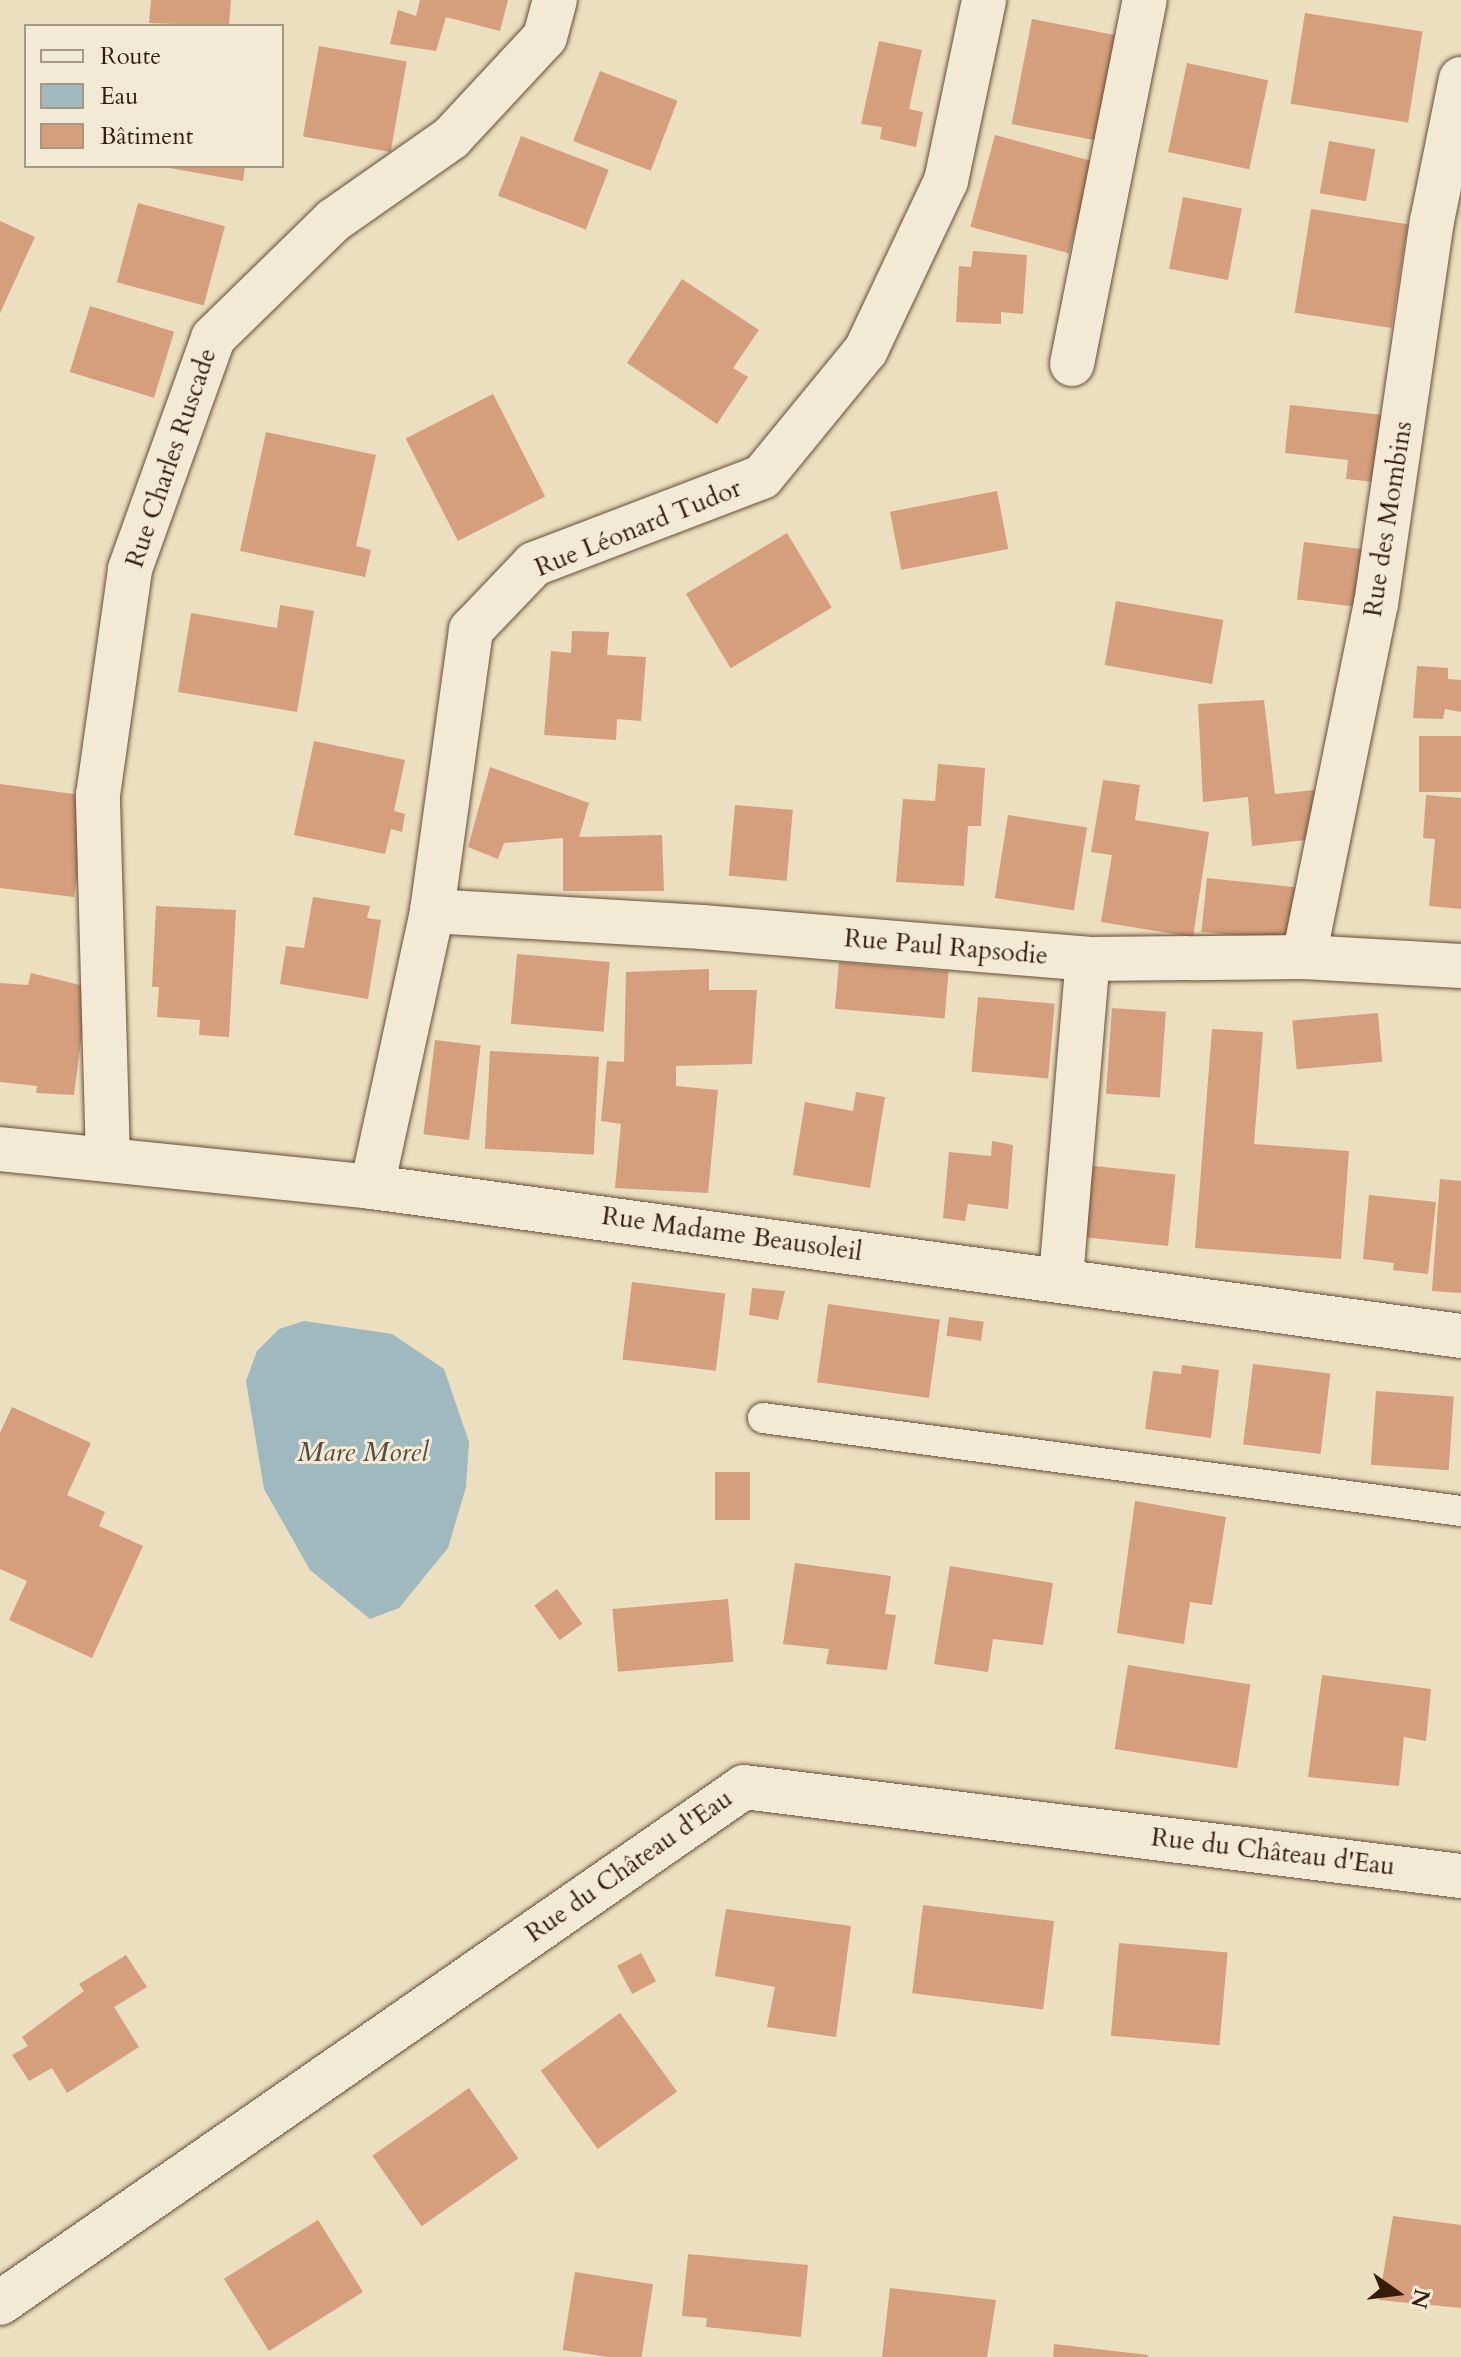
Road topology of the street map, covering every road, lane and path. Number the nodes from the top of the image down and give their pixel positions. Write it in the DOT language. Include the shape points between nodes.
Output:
graph roads {
  1 [pos="555,0"];
  2 [pos="984,0"];
  3 [pos="1145,0"];
  4 [pos="1461,79"];
  5 [pos="1072,364"];
  6 [pos="432,911"];
  7 [pos="1304,957"];
  8 [pos="1088,959"];
  9 [pos="1461,966"];
  10 [pos="0,1149"];
  11 [pos="108,1160"];
  12 [pos="372,1187"];
  13 [pos="1061,1278"];
  14 [pos="1461,1336"];
  15 [pos="763,1418"];
  16 [pos="1461,1511"];
  17 [pos="1461,1876"];
  18 [pos="0,2303"];
  1 -- 11 [label="street, Rue Charles Ruscade" via="545,37 451,138 334,220 213,338 130,569 98,795"];
  2 -- 6 [label="street, Rue Léonard Tudor" via="946,181 866,350 762,477 534,564 471,630"];
  3 -- 5 [label="street"];
  4 -- 7 [label="street, Rue des Mombins" via="1432,221 1376,604"];
  6 -- 8 [label="street, Rue Paul Rapsodie"];
  6 -- 12 [label="street, Rue Léonard Tudor"];
  7 -- 8 [label="street, Rue Paul Rapsodie"];
  7 -- 9 [label="street, Rue Paul Rapsodie"];
  8 -- 13 [label="street"];
  10 -- 11 [label="street, Rue Madame Beausoleil"];
  11 -- 12 [label="street, Rue Madame Beausoleil"];
  12 -- 13 [label="street, Rue Madame Beausoleil"];
  13 -- 14 [label="street, Rue Madame Beausoleil"];
  15 -- 16 [label="lane"];
  17 -- 18 [label="street, Rue du Château d'Eau" via="744,1787"];
}
